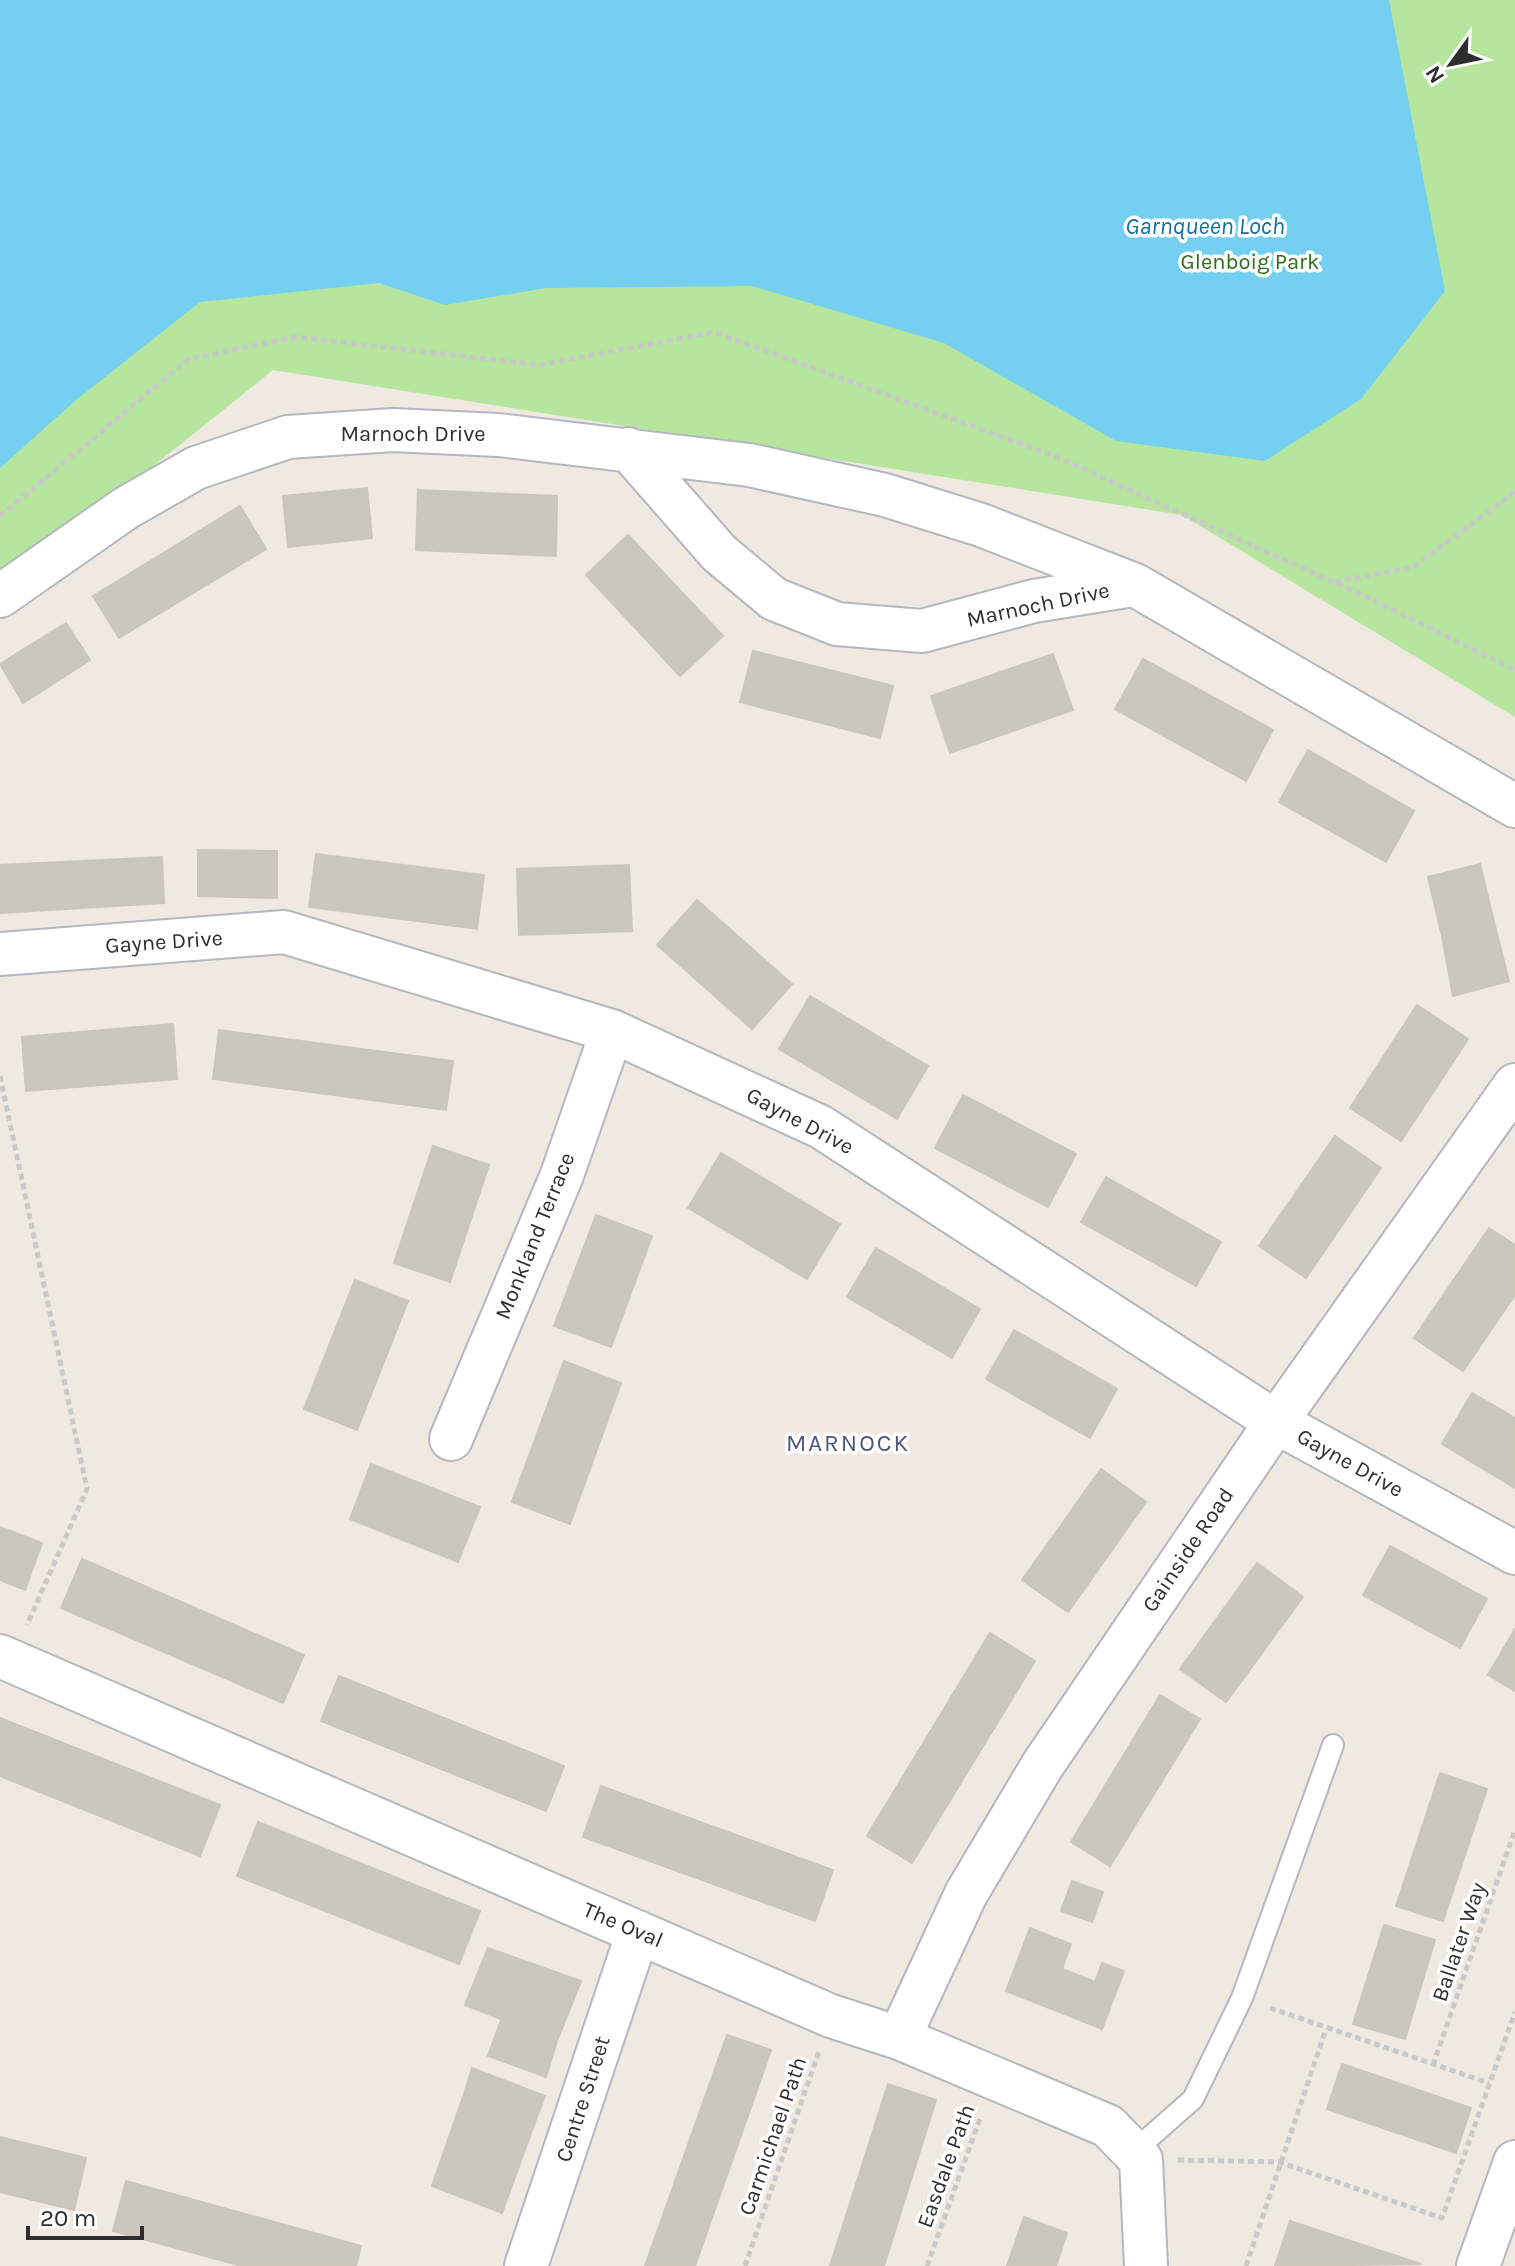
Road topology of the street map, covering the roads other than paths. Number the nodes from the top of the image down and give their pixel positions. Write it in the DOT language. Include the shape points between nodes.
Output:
graph roads {
  1 [pos="628,449"];
  2 [pos="1135,585"];
  3 [pos="0,596"];
  4 [pos="1515,806"];
  5 [pos="0,954"];
  6 [pos="612,1031"];
  7 [pos="1515,1085"];
  8 [pos="1276,1422"];
  9 [pos="451,1439"];
  10 [pos="1515,1553"];
  11 [pos="6,1658"];
  12 [pos="1333,1745"];
  13 [pos="638,1932"];
  14 [pos="899,2038"];
  15 [pos="1137,2155"];
  16 [pos="1515,2162"];
  17 [pos="526,2266"];
  18 [pos="1146,2266"];
  19 [pos="1478,2266"];
  1 -- 2 [label="street, Marnoch Drive" via="749,465 885,495 981,525"];
  1 -- 2 [label="street, Marnoch Drive" via="719,553 774,599 837,624 922,631 1034,601"];
  1 -- 3 [label="street, Marnoch Drive" via="393,430 288,437 196,468 126,508"];
  2 -- 4 [label="street, Marnoch Drive"];
  5 -- 6 [label="street, Gayne Drive" via="284,932"];
  6 -- 8 [label="street, Gayne Drive" via="821,1127"];
  6 -- 9 [label="street, Monkland Terrace" via="562,1175"];
  7 -- 8 [label="street, Gainside Road"];
  8 -- 10 [label="street, Gayne Drive"];
  8 -- 14 [label="street, Gainside Road" via="1042,1766 966,1894"];
  11 -- 13 [label="street, The Oval"];
  12 -- 15 [label="lane" via="1242,1998 1193,2099"];
  13 -- 14 [label="street, The Oval" via="831,2016"];
  13 -- 17 [label="street, Centre Street"];
  14 -- 15 [label="street, The Oval" via="1108,2126"];
  15 -- 18 [label="street"];
  16 -- 19 [label="street"];
}
